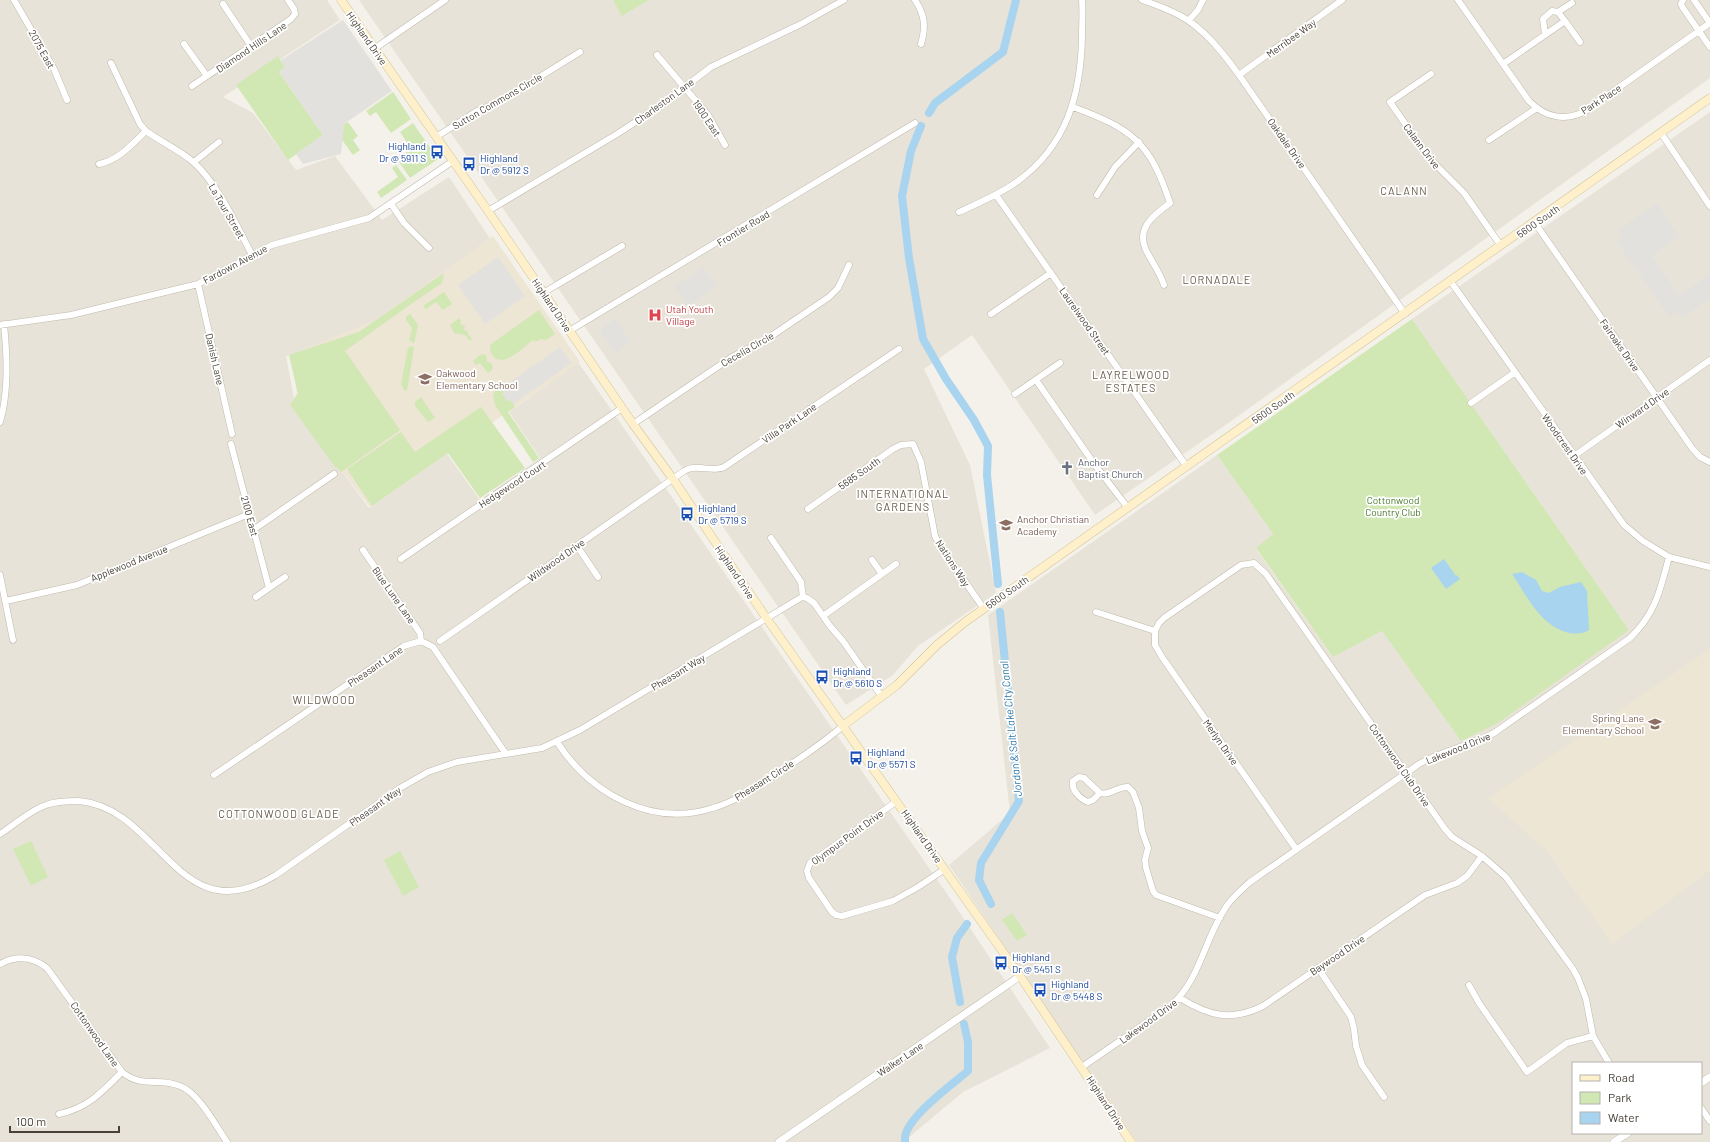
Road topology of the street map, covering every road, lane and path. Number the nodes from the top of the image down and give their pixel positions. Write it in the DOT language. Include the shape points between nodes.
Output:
graph roads {
  1 [pos="14,0"];
  2 [pos="288,0"];
  3 [pos="341,0"];
  4 [pos="445,0"];
  5 [pos="844,0"];
  6 [pos="916,0"];
  7 [pos="1082,0"];
  8 [pos="1142,0"];
  9 [pos="1203,0"];
  10 [pos="1342,0"];
  11 [pos="1458,0"];
  12 [pos="1683,0"];
  13 [pos="1694,0"];
  14 [pos="1572,3"];
  15 [pos="223,4"];
  16 [pos="1558,12"];
  17 [pos="1188,20"];
  18 [pos="1565,20"];
  19 [pos="1710,23"];
  20 [pos="1699,31"];
  21 [pos="1545,34"];
  22 [pos="1580,42"];
  23 [pos="184,44"];
  24 [pos="921,44"];
  25 [pos="251,46"];
  26 [pos="1710,47"];
  27 [pos="374,49"];
  28 [pos="580,52"];
  29 [pos="657,55"];
  30 [pos="111,63"];
  31 [pos="1503,64"];
  32 [pos="1431,74"];
  33 [pos="1240,75"];
  34 [pos="207,76"];
  35 [pos="192,86"];
  36 [pos="685,87"];
  37 [pos="1710,98"];
  38 [pos="67,100"];
  39 [pos="1073,107"];
  40 [pos="1537,108"];
  41 [pos="915,123"];
  42 [pos="146,131"];
  43 [pos="1661,133"];
  44 [pos="436,137"];
  45 [pos="1489,140"];
  46 [pos="219,142"];
  47 [pos="1138,142"];
  48 [pos="725,145"];
  49 [pos="453,161"];
  50 [pos="194,162"];
  51 [pos="99,164"];
  52 [pos="996,195"];
  53 [pos="1098,195"];
  54 [pos="391,204"];
  55 [pos="1710,206"];
  56 [pos="488,211"];
  57 [pos="959,212"];
  58 [pos="1535,223"];
  59 [pos="622,246"];
  60 [pos="1501,246"];
  61 [pos="429,248"];
  62 [pos="252,254"];
  63 [pos="849,264"];
  64 [pos="1051,273"];
  65 [pos="1451,282"];
  66 [pos="198,284"];
  67 [pos="1164,285"];
  68 [pos="543,293"];
  69 [pos="991,314"];
  70 [pos="1405,314"];
  71 [pos="2,324"];
  72 [pos="570,331"];
  73 [pos="899,349"];
  74 [pos="1710,360"];
  75 [pos="1060,363"];
  76 [pos="1514,373"];
  77 [pos="1036,380"];
  78 [pos="1015,394"];
  79 [pos="1657,398"];
  80 [pos="1471,403"];
  81 [pos="622,408"];
  82 [pos="0,422"];
  83 [pos="633,424"];
  84 [pos="232,434"];
  85 [pos="231,444"];
  86 [pos="913,444"];
  87 [pos="1574,456"];
  88 [pos="1710,462"];
  89 [pos="1187,466"];
  90 [pos="334,474"];
  91 [pos="673,479"];
  92 [pos="1128,508"];
  93 [pos="808,509"];
  94 [pos="249,514"];
  95 [pos="253,530"];
  96 [pos="771,538"];
  97 [pos="577,546"];
  98 [pos="363,550"];
  99 [pos="1669,557"];
  100 [pos="401,559"];
  101 [pos="872,560"];
  102 [pos="896,564"];
  103 [pos="1710,567"];
  104 [pos="882,574"];
  105 [pos="0,575"];
  106 [pos="285,577"];
  107 [pos="598,577"];
  108 [pos="269,588"];
  109 [pos="256,597"];
  110 [pos="803,597"];
  111 [pos="6,601"];
  112 [pos="984,609"];
  113 [pos="1096,612"];
  114 [pos="823,616"];
  115 [pos="767,619"];
  116 [pos="1155,631"];
  117 [pos="13,640"];
  118 [pos="421,641"];
  119 [pos="440,641"];
  120 [pos="882,697"];
  121 [pos="844,725"];
  122 [pos="557,742"];
  123 [pos="506,754"];
  124 [pos="1406,773"];
  125 [pos="214,775"];
  126 [pos="1100,793"];
  127 [pos="897,801"];
  128 [pos="0,834"];
  129 [pos="1296,849"];
  130 [pos="1482,856"];
  131 [pos="945,869"];
  132 [pos="1220,918"];
  133 [pos="0,964"];
  134 [pos="1318,968"];
  135 [pos="1020,976"];
  136 [pos="1469,985"];
  137 [pos="1180,998"];
  138 [pos="1593,1036"];
  139 [pos="1608,1062"];
  140 [pos="1082,1067"];
  141 [pos="122,1072"];
  142 [pos="1710,1077"];
  143 [pos="1702,1083"];
  144 [pos="1384,1097"];
  145 [pos="1702,1109"];
  146 [pos="59,1114"];
  147 [pos="1710,1121"];
  148 [pos="1626,1134"];
  149 [pos="227,1142"];
  150 [pos="779,1142"];
  151 [pos="1131,1142"];
  152 [pos="1614,1142"];
  1 -- 38 [label="street, 2075 East" via="54,69"];
  2 -- 25 [label="street, Diamond Hills Lane" via="295,14 291,19"];
  3 -- 27 [label="main road, Highland Drive"];
  4 -- 27 [label="street"];
  5 -- 36 [label="street, Charleston Lane" via="796,27 720,63"];
  6 -- 24 [label="street" via="924,21"];
  7 -- 39 [label="street" via="1082,55"];
  8 -- 17 [label="street, Oakdale Drive"];
  9 -- 17 [label="street"];
  10 -- 33 [label="street, Merribee Way"];
  11 -- 31 [label="street, Park Place"];
  12 -- 20 [label="street" via="1683,8"];
  13 -- 19 [label="street"];
  14 -- 16 [label="street"];
  15 -- 25 [label="street"];
  16 -- 18 [label="street"];
  16 -- 21 [label="street" via="1552,11 1543,18"];
  17 -- 33 [label="street, Oakdale Drive" via="1217,47"];
  18 -- 21 [label="street"];
  18 -- 22 [label="street"];
  19 -- 20 [label="street, Park Place"];
  20 -- 26 [label="street"];
  20 -- 40 [label="street, Park Place" via="1580,114 1560,118 1548,115"];
  21 -- 31 [label="street"];
  23 -- 34 [label="street"];
  25 -- 34 [label="street, Diamond Hills Lane"];
  27 -- 44 [label="main road, Highland Drive"];
  28 -- 44 [label="street, Sutton Commons Circle"];
  29 -- 36 [label="street, 1900 East"];
  30 -- 42 [label="street, La Tour Street" via="136,117"];
  31 -- 40 [label="street, Park Place" via="1529,101"];
  32 -- 60 [label="street, Calann Drive" via="1390,102 1429,158 1464,193"];
  33 -- 70 [label="street, Oakdale Drive"];
  34 -- 35 [label="street, Diamond Hills Lane"];
  36 -- 48 [label="street, 1900 East" via="708,115"];
  36 -- 56 [label="street, Charleston Lane" via="618,134"];
  37 -- 43 [label="main road, 5600 South"];
  39 -- 47 [label="street" via="1109,121"];
  39 -- 52 [label="street" via="1044,157 1019,180"];
  40 -- 45 [label="street"];
  41 -- 72 [label="street, Frontier Road"];
  42 -- 50 [label="street, La Tour Street"];
  42 -- 51 [label="street" via="117,158"];
  43 -- 55 [label="street"];
  43 -- 58 [label="main road, 5600 South"];
  44 -- 49 [label="main road, Highland Drive"];
  46 -- 50 [label="street"];
  47 -- 53 [label="street" via="1115,167"];
  47 -- 67 [label="street" via="1158,171 1170,203 1152,218 1144,233 1144,246"];
  49 -- 54 [label="street, Fardown Avenue"];
  49 -- 56 [label="main road, Highland Drive"];
  50 -- 62 [label="street, La Tour Street" via="215,188"];
  52 -- 57 [label="street"];
  52 -- 64 [label="street, Laurelwood Street"];
  54 -- 61 [label="street" via="404,223"];
  54 -- 62 [label="street, Fardown Avenue" via="364,220 278,243"];
  56 -- 68 [label="main road, Highland Drive"];
  58 -- 60 [label="main road, 5600 South"];
  58 -- 79 [label="street, Fairoaks Drive"];
  59 -- 68 [label="street"];
  60 -- 65 [label="main road, 5600 South"];
  62 -- 66 [label="street, Fardown Avenue"];
  63 -- 83 [label="street, Cecelia Circle" via="838,288 829,297 764,341 732,357"];
  64 -- 69 [label="street"];
  64 -- 89 [label="street, Laurelwood Street"];
  65 -- 70 [label="main road, 5600 South"];
  65 -- 76 [label="street, Woodcrest Drive"];
  66 -- 71 [label="street, Fardown Avenue" via="67,316"];
  66 -- 84 [label="street, Danish Lane"];
  68 -- 72 [label="main road, Highland Drive"];
  70 -- 89 [label="main road, 5600 South"];
  71 -- 82 [label="street" via="6,340 5,391"];
  72 -- 81 [label="main road, Highland Drive"];
  73 -- 91 [label="street, Villa Park Lane" via="724,466 714,469 692,467"];
  74 -- 79 [label="street, Winward Drive"];
  75 -- 77 [label="street"];
  76 -- 80 [label="street"];
  76 -- 87 [label="street, Woodcrest Drive"];
  77 -- 78 [label="street"];
  77 -- 92 [label="street"];
  79 -- 87 [label="street, Winward Drive"];
  79 -- 88 [label="street, Fairoaks Drive" via="1692,448 1700,457"];
  81 -- 83 [label="main road, Highland Drive"];
  81 -- 100 [label="street, Hedgewood Court"];
  83 -- 91 [label="main road, Highland Drive"];
  85 -- 94 [label="street, 2100 East"];
  86 -- 93 [label="street, 5685 South" via="893,449"];
  86 -- 112 [label="street, Nations Way" via="921,462 935,536"];
  87 -- 99 [label="street, Woodcrest Drive" via="1624,526"];
  89 -- 92 [label="main road, 5600 South"];
  90 -- 95 [label="street"];
  91 -- 97 [label="street, Wildwood Drive"];
  91 -- 115 [label="main road, Highland Drive"];
  92 -- 112 [label="main road, 5600 South"];
  94 -- 95 [label="street, 2100 East"];
  94 -- 111 [label="street, Applewood Avenue" via="77,585"];
  95 -- 108 [label="street, 2100 East"];
  96 -- 110 [label="street" via="801,582"];
  97 -- 107 [label="street"];
  97 -- 119 [label="street, Wildwood Drive"];
  98 -- 118 [label="street, Blue Lune Lane" via="420,633"];
  99 -- 103 [label="street, Woodcrest Drive"];
  99 -- 124 [label="street, Lakewood Drive" via="1656,604 1630,638 1494,733 1432,756"];
  101 -- 104 [label="street"];
  102 -- 104 [label="street"];
  104 -- 114 [label="street"];
  105 -- 111 [label="street"];
  106 -- 108 [label="street"];
  108 -- 109 [label="street"];
  110 -- 114 [label="street" via="812,601"];
  110 -- 115 [label="street, Pheasant Way"];
  111 -- 117 [label="street"];
  112 -- 120 [label="main road, 5600 South" via="947,635 905,678"];
  113 -- 116 [label="street"];
  114 -- 120 [label="street"];
  115 -- 121 [label="main road, Highland Drive"];
  115 -- 122 [label="street, Pheasant Way"];
  116 -- 124 [label="street, Cottonwood Club Drive" via="1164,618 1241,565 1254,563 1266,574"];
  116 -- 129 [label="street, Merlyn Drive" via="1158,651"];
  118 -- 123 [label="street" via="433,648"];
  118 -- 125 [label="street, Pheasant Lane" via="404,646"];
  120 -- 121 [label="main road, 5600 South"];
  121 -- 122 [label="street, Pheasant Circle" via="816,748 737,798 705,810 678,813 641,808 608,794 576,767"];
  121 -- 127 [label="main road, Highland Drive"];
  122 -- 123 [label="street, Pheasant Way" via="535,750"];
  123 -- 128 [label="street, Pheasant Way" via="447,764 419,776 276,875 260,885 236,891 216,890 197,883 179,871 122,817 91,803 67,801 46,805"];
  124 -- 129 [label="street, Lakewood Drive"];
  124 -- 130 [label="street, Cottonwood Club Drive" via="1452,837"];
  126 -- 126 [label="street" via="1092,802 1086,802 1074,790 1073,781 1079,777 1084,778"];
  126 -- 132 [label="street" via="1106,794 1125,787 1133,792 1147,844 1146,868 1156,895"];
  127 -- 131 [label="main road, Highland Drive"];
  127 -- 131 [label="street, Olympus Point Drive" via="810,863 807,868 808,876 830,909 836,915 842,916 887,904"];
  129 -- 132 [label="street, Lakewood Drive" via="1244,887 1228,904"];
  130 -- 134 [label="street, Baywood Drive" via="1467,876 1457,883 1425,895"];
  130 -- 138 [label="street, Cottonwood Club Drive" via="1514,886 1575,973 1586,999"];
  131 -- 135 [label="main road, Highland Drive"];
  132 -- 137 [label="street, Lakewood Drive" via="1194,976"];
  133 -- 141 [label="street, Cottonwood Lane" via="23,957 40,962 48,968"];
  134 -- 137 [label="street, Baywood Drive" via="1263,1006 1238,1015 1223,1016 1209,1013"];
  134 -- 144 [label="street" via="1351,1017 1362,1065"];
  135 -- 140 [label="main road, Highland Drive"];
  135 -- 150 [label="street, Walker Lane"];
  136 -- 138 [label="street" via="1527,1072 1567,1043"];
  137 -- 140 [label="street, Lakewood Drive"];
  138 -- 139 [label="street, Cottonwood Club Drive"];
  140 -- 151 [label="main road, Highland Drive"];
  141 -- 146 [label="street" via="83,1106"];
  141 -- 149 [label="street, Cottonwood Lane" via="137,1081 170,1083 186,1088 194,1095"];
  142 -- 143 [label="street"];
  145 -- 147 [label="street"];
  148 -- 152 [label="street"];
}
